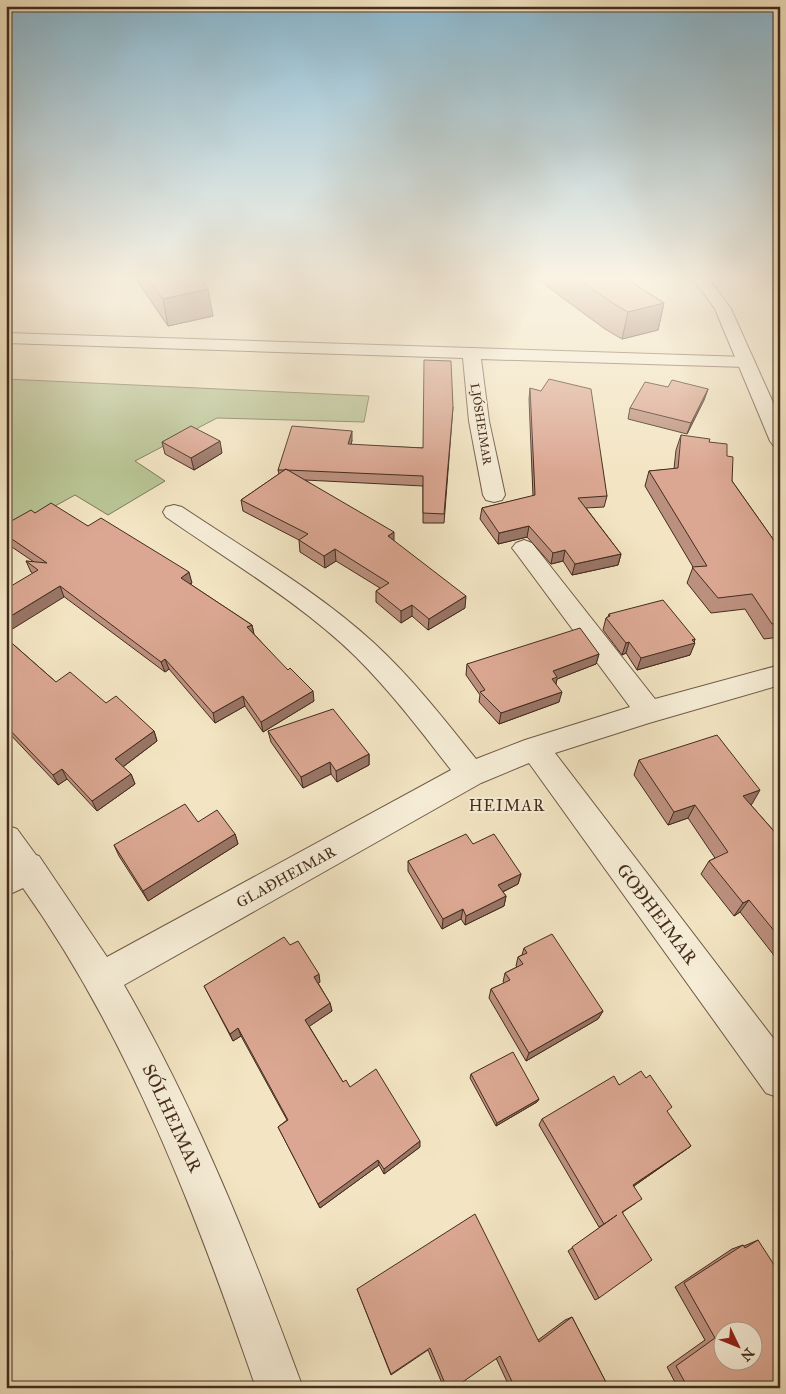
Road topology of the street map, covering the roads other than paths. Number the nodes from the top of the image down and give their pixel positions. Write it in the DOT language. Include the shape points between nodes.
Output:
graph roads {
  1 [pos="101,341"];
  2 [pos="737,341"];
  3 [pos="471,353"];
  4 [pos="746,362"];
  5 [pos="780,441"];
  6 [pos="494,495"];
  7 [pos="174,512"];
  8 [pos="524,548"];
  9 [pos="780,675"];
  10 [pos="649,712"];
  11 [pos="535,748"];
  12 [pos="471,774"];
  13 [pos="13,862"];
  14 [pos="101,979"];
  15 [pos="780,1079"];
  16 [pos="280,1388"];
  1 -- 3 [label="street"];
  2 -- 4 [label="street"];
  3 -- 4 [label="street"];
  3 -- 6 [label="street, LJÓSHEIMAR" via="479,421"];
  4 -- 5 [label="street"];
  7 -- 12 [label="street" via="308,604 364,649 409,696"];
  8 -- 10 [label="street"];
  9 -- 10 [label="street, GLAÐHEIMAR"];
  10 -- 11 [label="street, GLAÐHEIMAR"];
  11 -- 12 [label="street, GLAÐHEIMAR"];
  11 -- 15 [label="street, GOÐHEIMAR"];
  12 -- 14 [label="street, GLAÐHEIMAR"];
  13 -- 14 [label="street, SÓLHEIMAR" via="64,919"];
  14 -- 16 [label="street, SÓLHEIMAR" via="149,1067 198,1171"];
}
